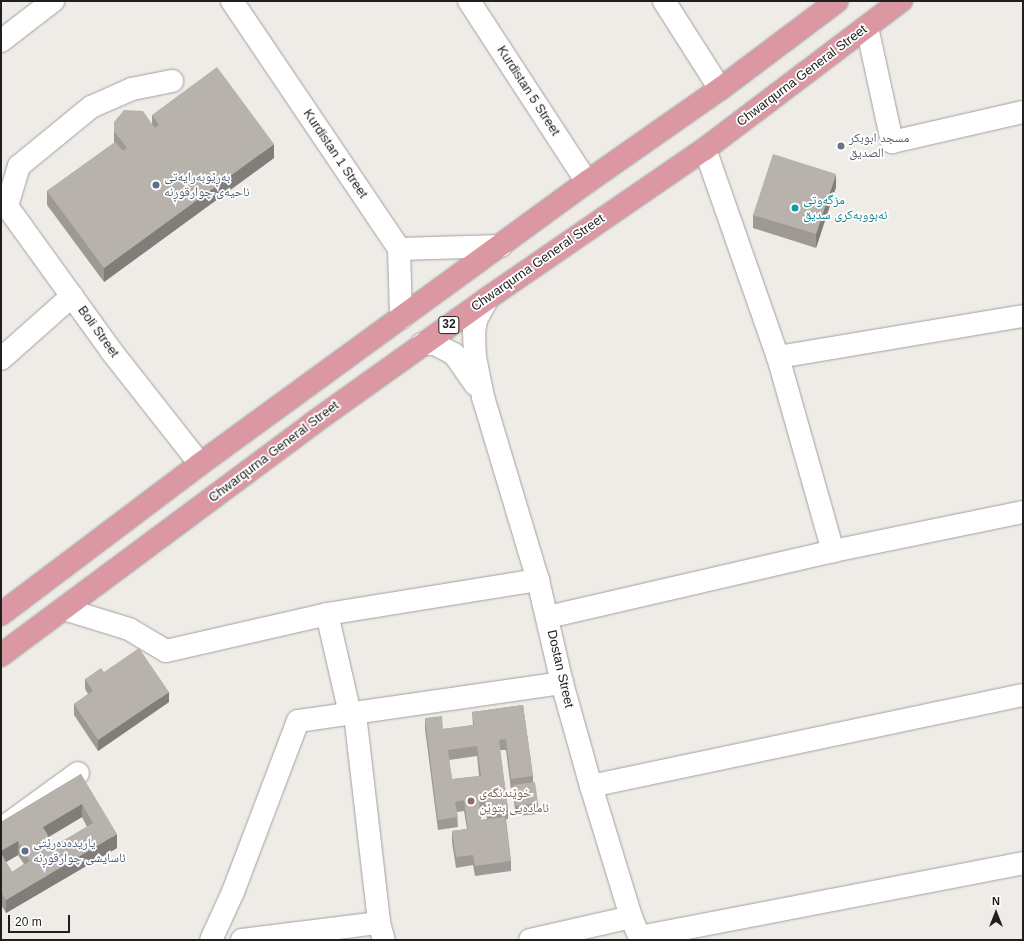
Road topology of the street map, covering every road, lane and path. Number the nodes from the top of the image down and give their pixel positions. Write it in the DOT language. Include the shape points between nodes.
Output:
graph roads {
  1 [pos="53,1"];
  2 [pos="232,1"];
  3 [pos="469,1"];
  4 [pos="664,1"];
  5 [pos="837,1"];
  6 [pos="901,1"];
  7 [pos="867,27"];
  8 [pos="1,40"];
  9 [pos="172,81"];
  10 [pos="720,89"];
  11 [pos="1023,112"];
  12 [pos="705,149"];
  13 [pos="587,182"];
  14 [pos="4,202"];
  15 [pos="501,246"];
  16 [pos="399,249"];
  17 [pos="72,296"];
  18 [pos="488,298"];
  19 [pos="1023,316"];
  20 [pos="401,318"];
  21 [pos="422,344"];
  22 [pos="778,357"];
  23 [pos="1,359"];
  24 [pos="483,397"];
  25 [pos="193,468"];
  26 [pos="208,502"];
  27 [pos="1023,512"];
  28 [pos="833,551"];
  29 [pos="538,580"];
  30 [pos="3,608"];
  31 [pos="64,609"];
  32 [pos="327,614"];
  33 [pos="548,617"];
  34 [pos="1,655"];
  35 [pos="562,683"];
  36 [pos="1023,695"];
  37 [pos="352,714"];
  38 [pos="78,772"];
  39 [pos="591,786"];
  40 [pos="1,829"];
  41 [pos="1023,863"];
  42 [pos="631,917"];
  43 [pos="382,932"];
  44 [pos="641,939"];
  45 [pos="211,940"];
  46 [pos="242,940"];
  47 [pos="530,940"];
  1 -- 8 [label="street"];
  2 -- 16 [label="street, Kurdistan 1 Street"];
  3 -- 13 [label="street, Kurdistan 5 Street"];
  4 -- 10 [label="street"];
  5 -- 10 [label="highway, 32"];
  6 -- 7 [label="highway, Chwarqurna General Street / 32"];
  7 -- 11 [label="street" via="892,142"];
  7 -- 12 [label="highway, Chwarqurna General Street / 32"];
  9 -- 14 [label="street" via="132,89 85,112 19,166"];
  10 -- 13 [label="highway, 32"];
  12 -- 18 [label="highway, Chwarqurna General Street / 32"];
  12 -- 22 [label="street"];
  13 -- 15 [label="highway, 32"];
  14 -- 17 [label="street, Boli Street"];
  15 -- 16 [label="street"];
  15 -- 20 [label="highway, 32"];
  16 -- 20 [label="street"];
  17 -- 23 [label="street"];
  17 -- 25 [label="street, Boli Street"];
  18 -- 21 [label="highway, Chwarqurna General Street / 32"];
  18 -- 24 [label="street, Dostan Street" via="476,320 474,332 474,357"];
  19 -- 22 [label="street"];
  20 -- 25 [label="highway, 32"];
  21 -- 24 [label="street, Dostan Street" via="435,344 454,354"];
  21 -- 26 [label="highway, Chwarqurna General Street / 32"];
  22 -- 28 [label="street"];
  24 -- 29 [label="street, Dostan Street"];
  25 -- 26 [label="highway"];
  25 -- 30 [label="highway, 32"];
  26 -- 31 [label="highway, Chwarqurna General Street / 32"];
  27 -- 28 [label="street"];
  28 -- 33 [label="street"];
  29 -- 32 [label="street"];
  29 -- 33 [label="street, Dostan Street"];
  31 -- 32 [label="street" via="129,629 166,651"];
  31 -- 34 [label="highway, Chwarqurna General Street / 32"];
  32 -- 37 [label="street"];
  33 -- 35 [label="street, Dostan Street"];
  35 -- 37 [label="street"];
  35 -- 39 [label="street, Dostan Street"];
  36 -- 39 [label="street"];
  37 -- 43 [label="street"];
  37 -- 45 [label="street" via="298,721 233,892"];
  38 -- 40 [label="street"];
  39 -- 42 [label="street, Dostan Street"];
  41 -- 44 [label="street"];
  42 -- 44 [label="street, Dostan Street"];
  42 -- 47 [label="street"];
  43 -- 46 [label="street"];
}
